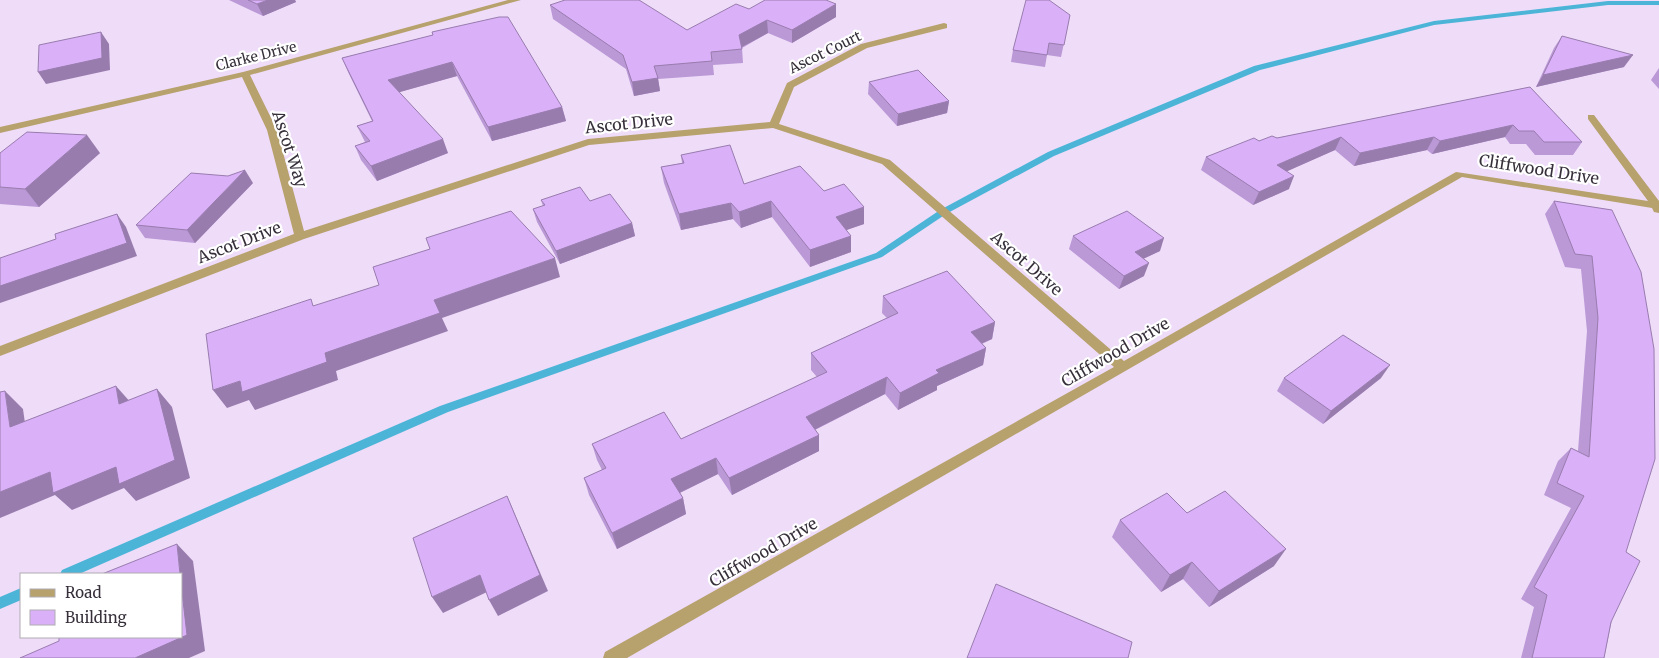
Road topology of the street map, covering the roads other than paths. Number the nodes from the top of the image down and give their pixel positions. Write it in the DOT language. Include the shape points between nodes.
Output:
graph roads {
  1 [pos="517,0"];
  2 [pos="944,26"];
  3 [pos="245,74"];
  4 [pos="1591,117"];
  5 [pos="774,125"];
  6 [pos="0,130"];
  7 [pos="1658,209"];
  8 [pos="300,236"];
  9 [pos="0,351"];
  10 [pos="1123,368"];
  11 [pos="612,658"];
  1 -- 3 [label="street, Clarke Drive"];
  2 -- 5 [label="street, Ascot Court" via="864,46 790,85"];
  3 -- 6 [label="street, Clarke Drive"];
  3 -- 8 [label="street, Ascot Way" via="272,130"];
  4 -- 7 [label="street"];
  5 -- 8 [label="street, Ascot Drive" via="588,142"];
  5 -- 10 [label="street, Ascot Drive" via="886,162"];
  7 -- 10 [label="street, Cliffwood Drive" via="1460,174"];
  8 -- 9 [label="street, Ascot Drive"];
  10 -- 11 [label="street, Cliffwood Drive"];
}
